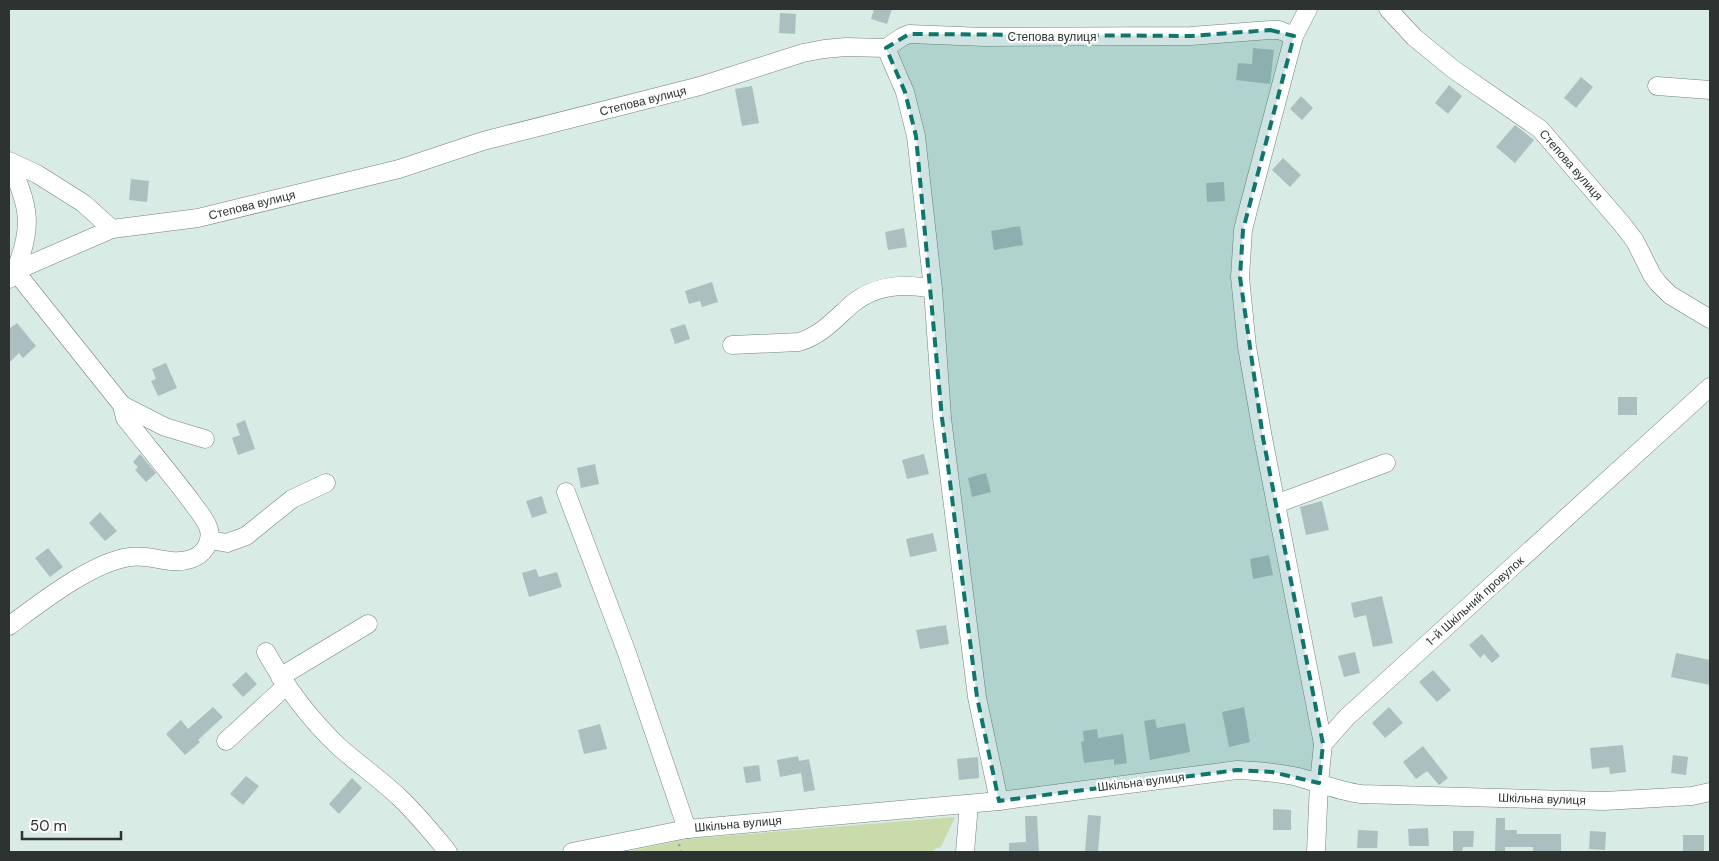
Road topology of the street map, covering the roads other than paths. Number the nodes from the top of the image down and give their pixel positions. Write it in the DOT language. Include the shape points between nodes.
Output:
graph roads {
  1 [pos="1308,9"];
  2 [pos="1388,9"];
  3 [pos="1294,36"];
  4 [pos="886,48"];
  5 [pos="1657,86"];
  6 [pos="1710,90"];
  7 [pos="9,162"];
  8 [pos="112,229"];
  9 [pos="12,275"];
  10 [pos="933,289"];
  11 [pos="1710,318"];
  12 [pos="732,345"];
  13 [pos="1710,388"];
  14 [pos="122,404"];
  15 [pos="205,439"];
  16 [pos="1386,463"];
  17 [pos="326,483"];
  18 [pos="566,492"];
  19 [pos="1276,504"];
  20 [pos="210,540"];
  21 [pos="368,624"];
  22 [pos="9,626"];
  23 [pos="266,652"];
  24 [pos="283,681"];
  25 [pos="1317,714"];
  26 [pos="1347,717"];
  27 [pos="226,741"];
  28 [pos="1323,744"];
  29 [pos="1319,784"];
  30 [pos="1710,792"];
  31 [pos="999,801"];
  32 [pos="969,804"];
  33 [pos="687,828"];
  34 [pos="448,852"];
  35 [pos="572,852"];
  36 [pos="965,852"];
  37 [pos="1316,852"];
  1 -- 3 [label="street"];
  2 -- 11 [label="street, Степова вулиця" via="1414,37 1453,69 1540,129 1622,224 1658,283 1670,295"];
  3 -- 4 [label="street, Степова вулиця" via="1279,30 1191,36 909,34"];
  3 -- 19 [label="street" via="1243,230 1241,253 1247,347"];
  4 -- 8 [label="street, Степова вулиця" via="846,47 803,53 700,86 483,141 399,169 198,218"];
  4 -- 10 [label="street" via="905,92 916,136"];
  5 -- 6 [label="street"];
  7 -- 8 [label="street" via="37,174 84,203"];
  7 -- 9 [label="street" via="24,200 27,220 25,244"];
  8 -- 9 [label="street, Степова вулиця"];
  9 -- 14 [label="street"];
  10 -- 12 [label="street" via="904,285 876,290 810,339"];
  10 -- 31 [label="street" via="942,418 975,687"];
  13 -- 26 [label="street, 1-й Шкільний провулок"];
  14 -- 15 [label="street" via="165,427"];
  14 -- 20 [label="street" via="125,418 203,517 209,528"];
  16 -- 19 [label="street"];
  17 -- 20 [label="street" via="292,499 246,536 227,543"];
  18 -- 33 [label="street" via="627,653"];
  19 -- 25 [label="street"];
  20 -- 22 [label="street" via="201,553 183,561 131,557 114,561 53,594"];
  21 -- 24 [label="street"];
  23 -- 24 [label="street"];
  24 -- 27 [label="street"];
  24 -- 34 [label="street" via="323,731 398,796"];
  25 -- 26 [label="street"];
  25 -- 28 [label="street"];
  26 -- 28 [label="street, 1-й Шкільний провулок"];
  28 -- 29 [label="street"];
  29 -- 30 [label="street, Шкільна вулиця" via="1361,794 1604,801"];
  29 -- 31 [label="street, Шкільна вулиця" via="1272,772 1236,770"];
  29 -- 37 [label="street"];
  31 -- 32 [label="street, Шкільна вулиця"];
  32 -- 33 [label="street, Шкільна вулиця"];
  32 -- 36 [label="street"];
  33 -- 35 [label="street, Шкільна вулиця"];
}
